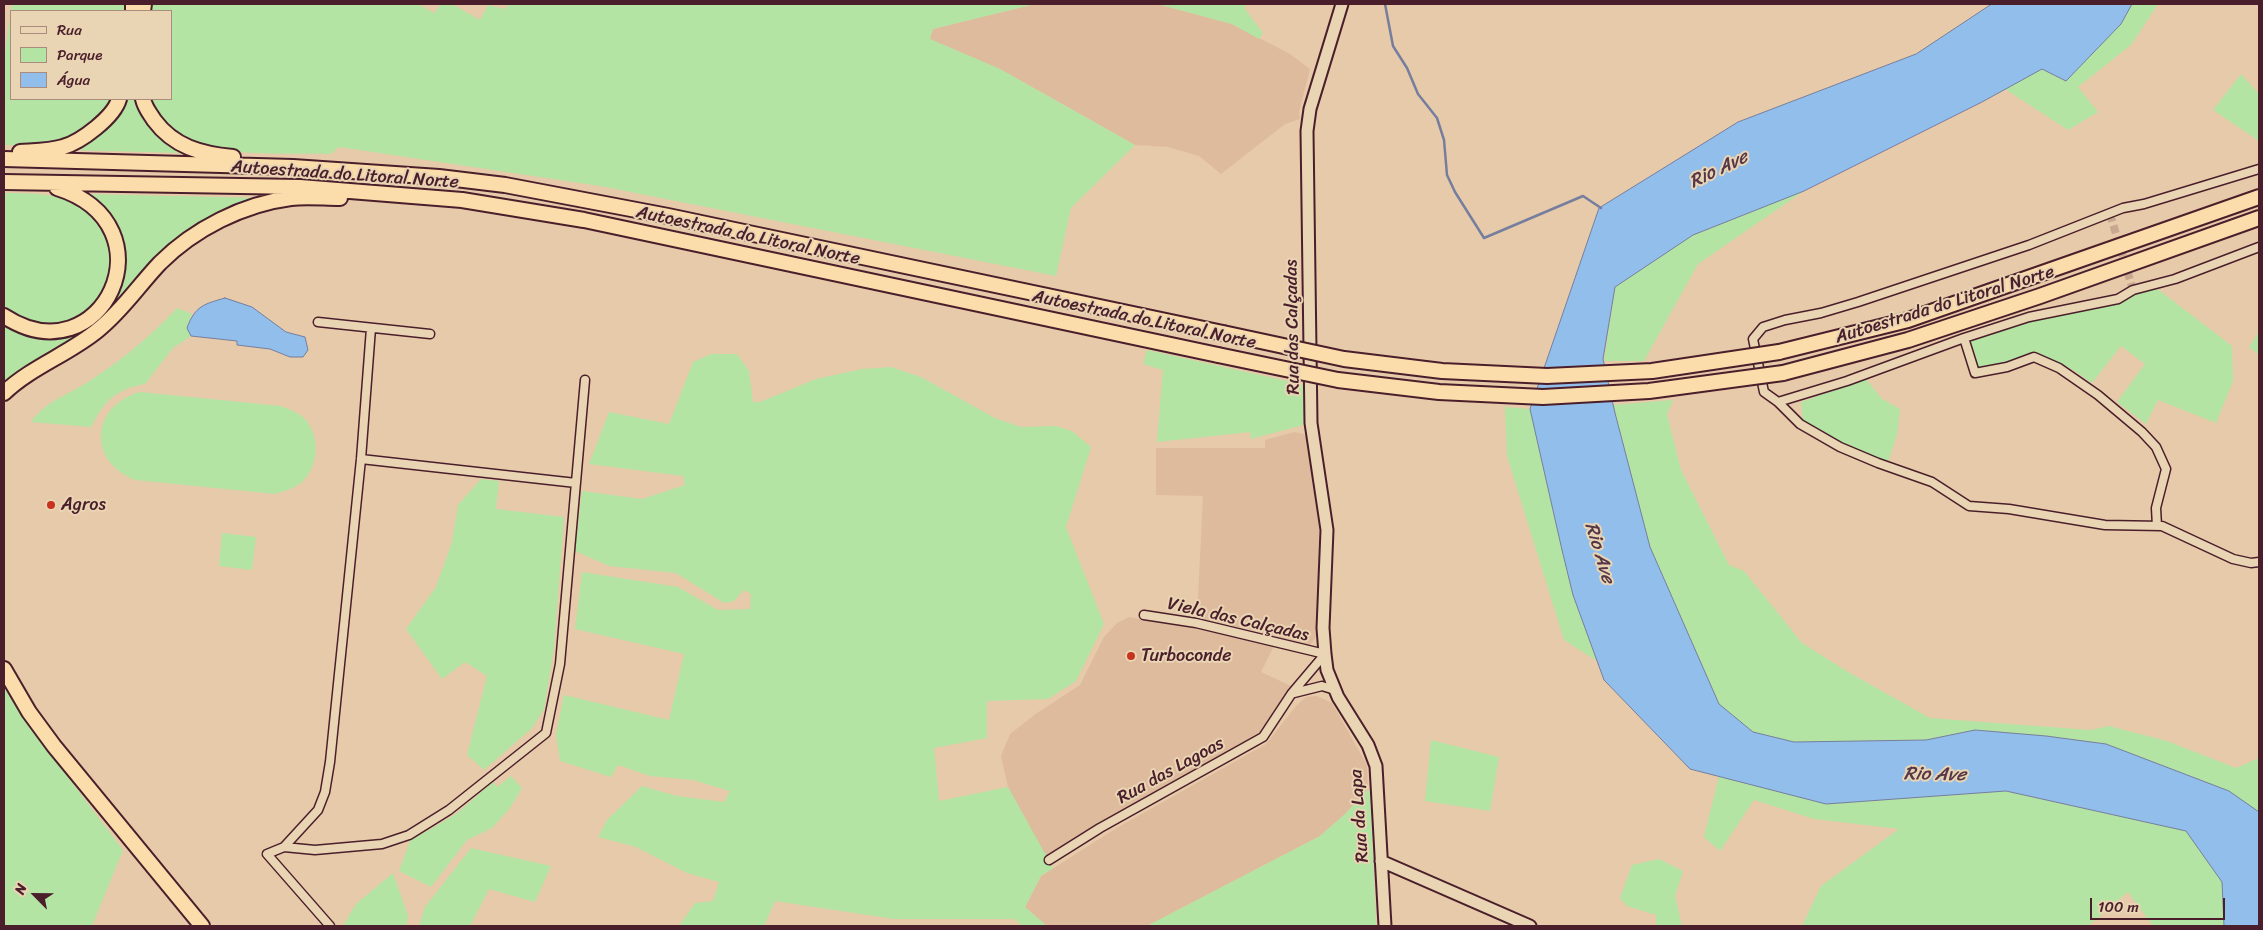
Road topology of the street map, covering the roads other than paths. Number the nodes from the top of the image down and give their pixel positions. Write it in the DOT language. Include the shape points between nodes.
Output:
graph roads {
  1 [pos="1342,4"];
  2 [pos="118,100"];
  3 [pos="143,100"];
  4 [pos="4,154"];
  5 [pos="4,159"];
  6 [pos="293,167"];
  7 [pos="2259,169"];
  8 [pos="4,182"];
  9 [pos="44,184"];
  10 [pos="370,191"];
  11 [pos="2259,197"];
  12 [pos="2259,218"];
  13 [pos="2259,247"];
  14 [pos="4,316"];
  15 [pos="318,322"];
  16 [pos="370,328"];
  17 [pos="430,334"];
  18 [pos="1964,338"];
  19 [pos="585,380"];
  20 [pos="4,393"];
  21 [pos="1778,402"];
  22 [pos="361,459"];
  23 [pos="576,483"];
  24 [pos="2157,526"];
  25 [pos="2259,562"];
  26 [pos="1144,615"];
  27 [pos="1325,654"];
  28 [pos="4,669"];
  29 [pos="1335,690"];
  30 [pos="1292,693"];
  31 [pos="284,847"];
  32 [pos="1050,860"];
  33 [pos="1381,861"];
  34 [pos="202,926"];
  35 [pos="330,926"];
  36 [pos="1385,926"];
  37 [pos="1530,926"];
  1 -- 27 [label="main road, Rua das Calçadas" via="1310,109 1308,131 1312,423 1327,530 1322,628"];
  2 -- 4 [label="highway" via="102,122 84,137 63,147"];
  3 -- 6 [label="highway" via="163,131 177,143 217,155"];
  5 -- 6 [label="highway, Autoestrada do Litoral Norte"];
  6 -- 11 [label="highway, Autoestrada do Litoral Norte, bridge" via="439,177 579,198 1344,359 1442,371 1547,376 1652,371 1779,352 1908,320"];
  7 -- 21 [label="street" via="2123,208 2028,245 1821,314 1763,327 1753,339 1756,356 1764,392"];
  8 -- 9 [label="highway, Autoestrada do Litoral Norte"];
  9 -- 10 [label="highway, Autoestrada do Litoral Norte"];
  9 -- 14 [label="highway" via="71,192 88,203 108,224 117,246 116,280 98,311 75,326 60,331 32,330"];
  10 -- 12 [label="highway, Autoestrada do Litoral Norte, bridge" via="462,200 584,220 1338,380 1439,392 1542,397 1649,391 1784,373 1908,340"];
  10 -- 20 [label="highway" via="364,199 291,198 254,207 206,228 182,243 96,332"];
  13 -- 18 [label="street" via="2175,279 2133,290 2118,300 2043,314"];
  15 -- 16 [label="street"];
  16 -- 17 [label="street"];
  16 -- 22 [label="street"];
  18 -- 21 [label="street" via="1847,381"];
  18 -- 24 [label="street" via="1975,373 2034,357 2067,374 2142,432 2156,447 2166,470 2156,508"];
  19 -- 23 [label="street"];
  21 -- 24 [label="street" via="1800,424 1840,447 1932,482 1969,506 2105,525"];
  22 -- 23 [label="street"];
  22 -- 31 [label="street" via="325,792 318,810"];
  23 -- 31 [label="street" via="560,664 546,733 449,810 409,835 372,845 315,850"];
  24 -- 25 [label="street" via="2233,559"];
  26 -- 27 [label="street, Viela das Calçadas" via="1196,623"];
  27 -- 29 [label="main road, Rua da Lapa"];
  27 -- 30 [label="street, Rua das Lagoas"];
  28 -- 34 [label="highway" via="29,712 68,765"];
  29 -- 30 [label="street" via="1322,686"];
  29 -- 33 [label="main road, Rua da Lapa" via="1368,745 1376,766"];
  30 -- 32 [label="street, Rua das Lagoas" via="1263,737 1100,828"];
  31 -- 35 [label="street" via="267,854"];
  33 -- 36 [label="main road, Rua da Lapa"];
  33 -- 37 [label="main road"];
}
